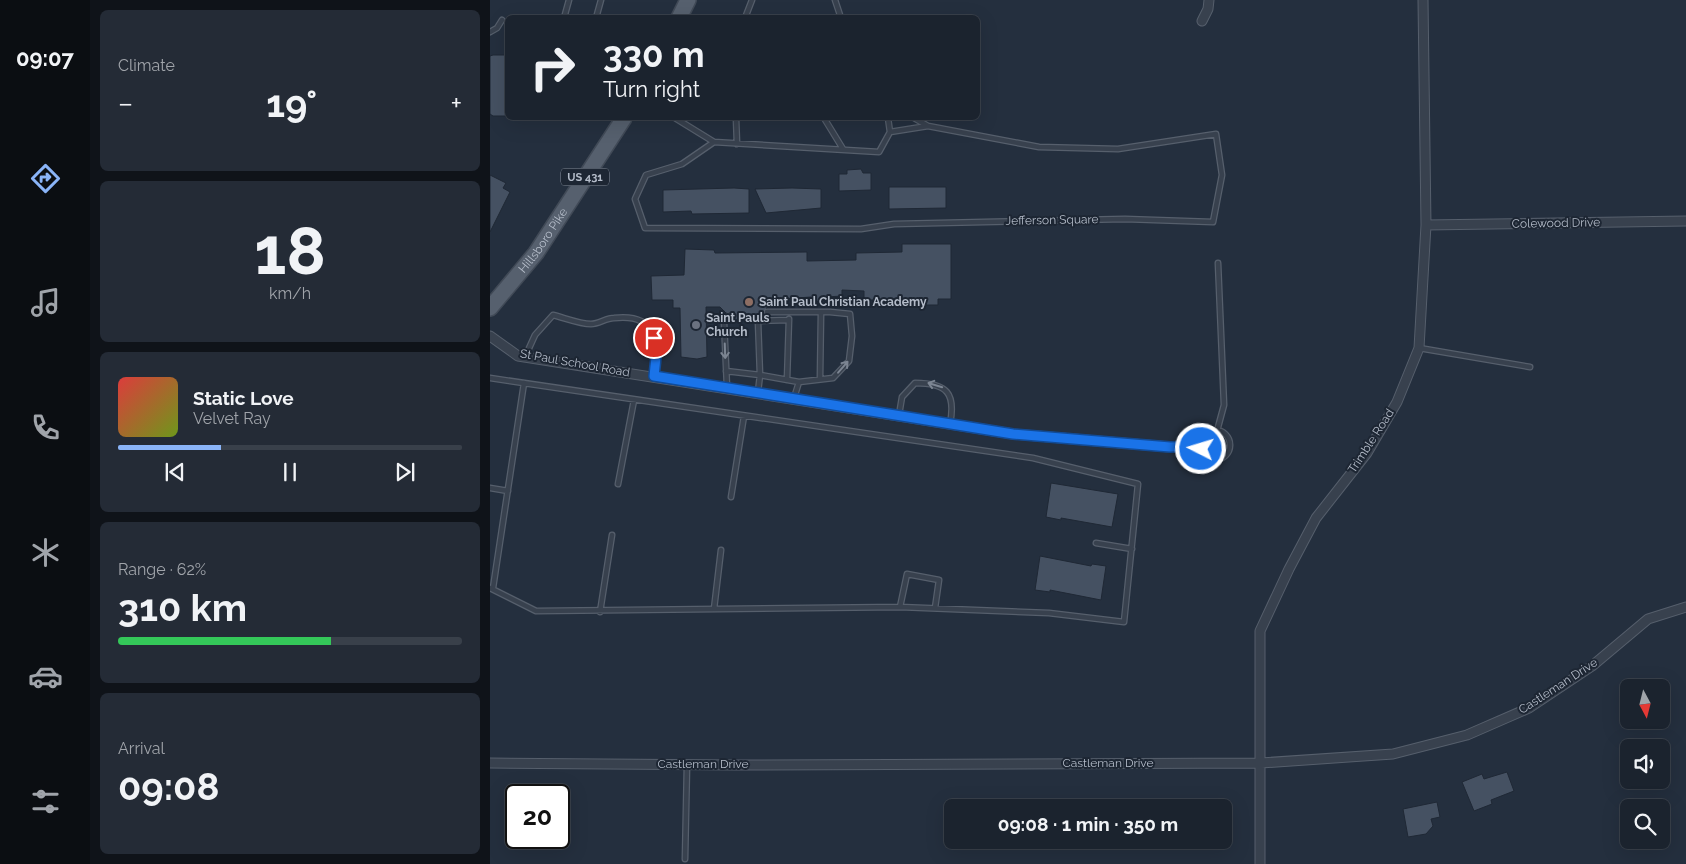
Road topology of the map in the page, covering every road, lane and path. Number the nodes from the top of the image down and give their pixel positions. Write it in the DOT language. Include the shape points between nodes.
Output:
graph roads {
  1 [pos="569,0"];
  2 [pos="601,0"];
  3 [pos="688,0"];
  4 [pos="752,0"];
  5 [pos="835,0"];
  6 [pos="1209,0"];
  7 [pos="1423,0"];
  8 [pos="565,15"];
  9 [pos="597,15"];
  10 [pos="680,15"];
  11 [pos="746,15"];
  12 [pos="840,15"];
  13 [pos="502,20"];
  14 [pos="1202,21"];
  15 [pos="490,32"];
  16 [pos="623,120"];
  17 [pos="678,120"];
  18 [pos="736,120"];
  19 [pos="825,120"];
  20 [pos="888,120"];
  21 [pos="918,120"];
  22 [pos="928,126"];
  23 [pos="890,132"];
  24 [pos="714,142"];
  25 [pos="737,144"];
  26 [pos="843,150"];
  27 [pos="1686,221"];
  28 [pos="1426,225"];
  29 [pos="1218,262"];
  30 [pos="490,308"];
  31 [pos="767,312"];
  32 [pos="789,312"];
  33 [pos="822,312"];
  34 [pos="728,316"];
  35 [pos="789,320"];
  36 [pos="490,336"];
  37 [pos="1419,348"];
  38 [pos="526,357"];
  39 [pos="1530,367"];
  40 [pos="726,371"];
  41 [pos="760,375"];
  42 [pos="654,376"];
  43 [pos="490,378"];
  44 [pos="820,379"];
  45 [pos="787,380"];
  46 [pos="799,382"];
  47 [pos="524,383"];
  48 [pos="727,388"];
  49 [pos="758,392"];
  50 [pos="794,398"];
  51 [pos="634,400"];
  52 [pos="898,415"];
  53 [pos="744,416"];
  54 [pos="950,424"];
  55 [pos="1217,431"];
  56 [pos="1200,446"];
  57 [pos="618,484"];
  58 [pos="490,488"];
  59 [pos="508,491"];
  60 [pos="731,496"];
  61 [pos="612,535"];
  62 [pos="1096,543"];
  63 [pos="1132,549"];
  64 [pos="721,550"];
  65 [pos="491,588"];
  66 [pos="1686,606"];
  67 [pos="900,607"];
  68 [pos="714,608"];
  69 [pos="935,608"];
  70 [pos="600,612"];
  71 [pos="490,763"];
  72 [pos="1261,763"];
  73 [pos="687,764"];
  74 [pos="684,860"];
  75 [pos="1260,864"];
  1 -- 8 [label="lane"];
  2 -- 9 [label="lane"];
  3 -- 10 [label="main road"];
  4 -- 11 [label="lane"];
  5 -- 12 [label="lane"];
  6 -- 14 [label="street"];
  7 -- 28 [label="street, Trimble Road"];
  13 -- 15 [label="lane"];
  16 -- 30 [label="main road, Hillsboro Pike / US 431" via="536,253"];
  17 -- 24 [label="lane"];
  18 -- 25 [label="lane"];
  19 -- 26 [label="lane"];
  20 -- 23 [label="lane"];
  21 -- 22 [label="lane, Jefferson Square"];
  22 -- 23 [label="lane, Jefferson Square"];
  22 -- 24 [label="lane, Jefferson Square" via="1039,147 1118,149 1216,134 1222,174 1213,222 1126,219 913,223 861,230 645,228 634,199 646,175 682,164"];
  23 -- 26 [label="lane" via="879,152"];
  24 -- 25 [label="lane"];
  25 -- 26 [label="lane"];
  27 -- 28 [label="street, Colewood Drive"];
  28 -- 37 [label="street, Trimble Road"];
  29 -- 55 [label="lane" via="1224,405"];
  31 -- 32 [label="lane"];
  32 -- 33 [label="lane"];
  32 -- 35 [label="lane"];
  33 -- 44 [label="lane"];
  44 -- 33 [label="lane, one-way" via="833,378 849,362 852,336 850,314"];
  34 -- 40 [label="lane, one-way" via="724,322"];
  35 -- 41 [label="lane" via="758,321"];
  35 -- 45 [label="lane"];
  36 -- 38 [label="street, St Paul School Road" via="518,356"];
  37 -- 39 [label="lane"];
  37 -- 72 [label="street, Trimble Road" via="1397,402 1367,453 1316,518 1260,631"];
  38 -- 42 [label="street, St Paul School Road"];
  38 -- 42 [label="lane" via="535,335 553,315 592,324 634,316 651,328 657,348"];
  40 -- 41 [label="lane"];
  40 -- 48 [label="lane"];
  41 -- 45 [label="lane"];
  41 -- 49 [label="lane"];
  42 -- 48 [label="street, St Paul School Road"];
  43 -- 47 [label="lane"];
  44 -- 46 [label="lane"];
  45 -- 46 [label="lane"];
  46 -- 50 [label="lane"];
  47 -- 51 [label="lane"];
  47 -- 59 [label="lane"];
  48 -- 49 [label="street, St Paul School Road"];
  49 -- 50 [label="street, St Paul School Road"];
  50 -- 52 [label="street, St Paul School Road"];
  51 -- 53 [label="lane"];
  51 -- 57 [label="lane"];
  52 -- 54 [label="street, St Paul School Road"];
  54 -- 52 [label="lane, one-way" via="951,396 942,387 930,383 915,383 902,397"];
  53 -- 60 [label="lane"];
  53 -- 63 [label="lane" via="1033,458 1138,484"];
  54 -- 56 [label="street, St Paul School Road" via="1013,434 1170,447"];
  55 -- 56 [label="lane" via="1204,436"];
  55 -- 56 [label="lane" via="1228,438 1230,447 1226,455 1210,459"];
  58 -- 59 [label="lane"];
  59 -- 65 [label="lane"];
  61 -- 70 [label="lane"];
  62 -- 63 [label="lane"];
  63 -- 69 [label="lane" via="1124,622 1049,613"];
  64 -- 68 [label="lane"];
  65 -- 70 [label="lane" via="536,611"];
  66 -- 72 [label="street, Castleman Drive" via="1648,619 1592,666 1529,708 1467,735 1393,754"];
  67 -- 68 [label="lane"];
  67 -- 69 [label="lane"];
  67 -- 69 [label="lane" via="907,574 939,580"];
  68 -- 70 [label="lane"];
  71 -- 73 [label="street, Castleman Drive"];
  72 -- 73 [label="street, Castleman Drive"];
  72 -- 75 [label="street, Trimble Road"];
  73 -- 74 [label="lane"];
}
